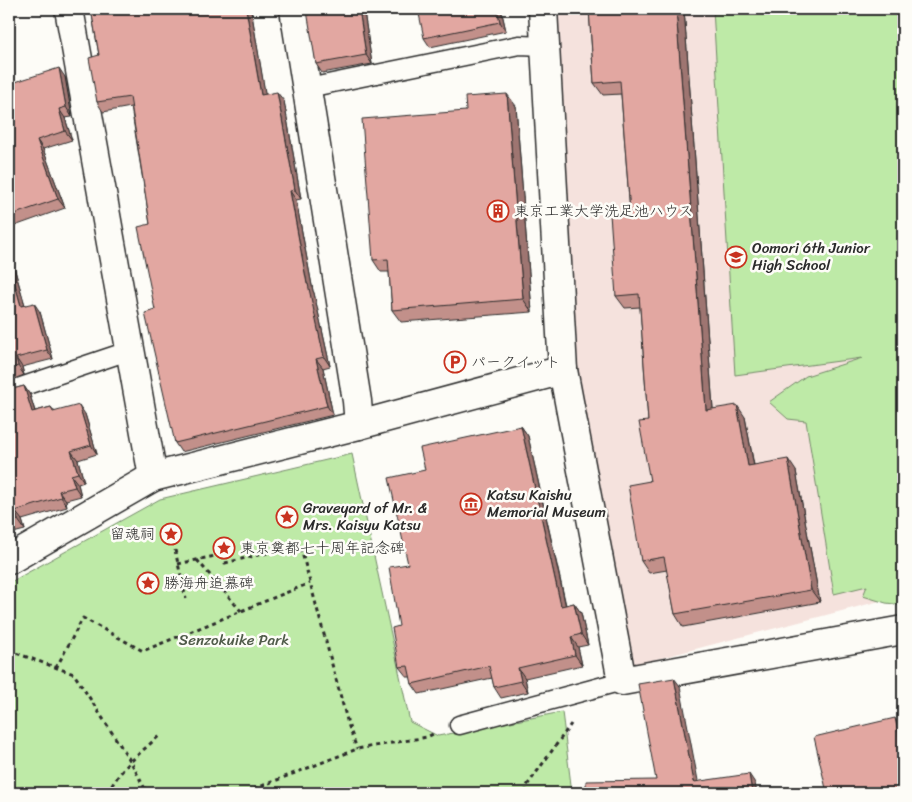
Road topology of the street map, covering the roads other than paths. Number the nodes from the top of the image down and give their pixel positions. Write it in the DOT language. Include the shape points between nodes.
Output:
graph roads {
  1 [pos="70,9"];
  2 [pos="294,9"];
  3 [pos="543,9"];
  4 [pos="545,46"];
  5 [pos="308,88"];
  6 [pos="131,350"];
  7 [pos="563,370"];
  8 [pos="9,392"];
  9 [pos="359,425"];
  10 [pos="153,477"];
  11 [pos="9,560"];
  12 [pos="903,630"];
  13 [pos="622,682"];
  14 [pos="459,725"];
  1 -- 6 [label="street"];
  2 -- 5 [label="street"];
  3 -- 4 [label="street"];
  4 -- 5 [label="lane" via="519,45"];
  4 -- 7 [label="street"];
  5 -- 9 [label="street"];
  6 -- 8 [label="lane"];
  6 -- 10 [label="street"];
  7 -- 9 [label="street"];
  7 -- 13 [label="street"];
  9 -- 10 [label="street"];
  10 -- 11 [label="street"];
  12 -- 13 [label="street"];
  13 -- 14 [label="lane"];
}
